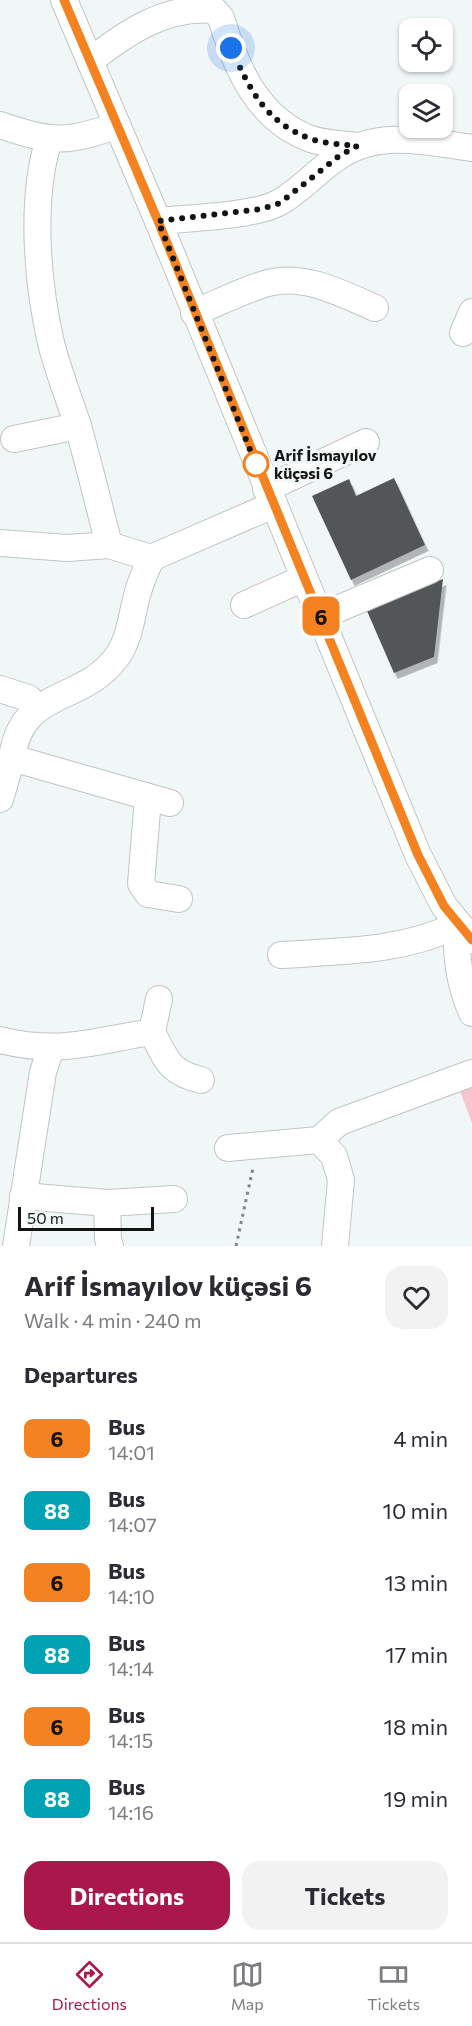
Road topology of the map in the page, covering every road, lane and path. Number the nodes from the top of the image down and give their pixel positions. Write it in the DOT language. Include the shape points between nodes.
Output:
graph roads {
  1 [pos="64,0"];
  2 [pos="75,0"];
  3 [pos="87,53"];
  4 [pos="0,124"];
  5 [pos="117,125"];
  6 [pos="49,139"];
  7 [pos="357,146"];
  8 [pos="472,148"];
  9 [pos="158,221"];
  10 [pos="375,308"];
  11 [pos="194,312"];
  12 [pos="78,426"];
  13 [pos="14,439"];
  14 [pos="366,442"];
  15 [pos="270,497"];
  16 [pos="0,543"];
  17 [pos="109,545"];
  18 [pos="151,558"];
  19 [pos="430,570"];
  20 [pos="304,578"];
  21 [pos="244,605"];
  22 [pos="321,616"];
  23 [pos="0,689"];
  24 [pos="38,707"];
  25 [pos="12,758"];
  26 [pos="0,799"];
  27 [pos="179,899"];
  28 [pos="467,925"];
  29 [pos="281,956"];
  30 [pos="159,999"];
  31 [pos="472,1013"];
  32 [pos="152,1032"];
  33 [pos="0,1040"];
  34 [pos="51,1048"];
  35 [pos="472,1073"];
  36 [pos="201,1080"];
  37 [pos="319,1140"];
  38 [pos="257,1145"];
  39 [pos="228,1148"];
  40 [pos="23,1196"];
  41 [pos="174,1199"];
  42 [pos="107,1203"];
  43 [pos="16,1246"];
  44 [pos="110,1246"];
  45 [pos="236,1246"];
  46 [pos="335,1246"];
  1 -- 3 [label="street"];
  2 -- 3 [label="street"];
  3 -- 5 [label="street"];
  3 -- 7 [label="street" via="146,22 198,9 214,10 247,84 262,106 281,123 312,139"];
  4 -- 6 [label="street"];
  5 -- 6 [label="street" via="84,137"];
  5 -- 9 [label="street"];
  6 -- 12 [label="street" via="40,165 42,289 51,344"];
  7 -- 8 [label="street" via="402,138"];
  7 -- 9 [label="street" via="280,203 261,209"];
  9 -- 11 [label="street"];
  10 -- 11 [label="street" via="325,287 289,281 268,283"];
  11 -- 15 [label="street"];
  12 -- 13 [label="street"];
  12 -- 17 [label="street"];
  14 -- 15 [label="street"];
  15 -- 18 [label="street"];
  15 -- 20 [label="street"];
  16 -- 17 [label="street" via="43,548"];
  17 -- 18 [label="street"];
  18 -- 24 [label="street" via="128,636 117,657 102,674"];
  19 -- 22 [label="street"];
  20 -- 21 [label="street"];
  20 -- 22 [label="street"];
  22 -- 28 [label="street" via="430,881"];
  23 -- 24 [label="street" via="28,698"];
  24 -- 25 [label="street" via="21,725"];
  25 -- 26 [label="street"];
  25 -- 27 [label="street" via="159,801 141,884 148,894"];
  28 -- 29 [label="street" via="399,945"];
  28 -- 31 [label="street" via="456,960"];
  30 -- 32 [label="street"];
  32 -- 34 [label="street"];
  32 -- 36 [label="street" via="180,1075"];
  33 -- 34 [label="street"];
  34 -- 40 [label="street" via="43,1072"];
  35 -- 37 [label="street" via="339,1122"];
  37 -- 38 [label="street"];
  37 -- 46 [label="street" via="334,1156 341,1180"];
  38 -- 39 [label="street"];
  38 -- 45 [label="path"];
  40 -- 42 [label="street"];
  40 -- 43 [label="street"];
  41 -- 42 [label="street"];
  42 -- 44 [label="street"];
}
